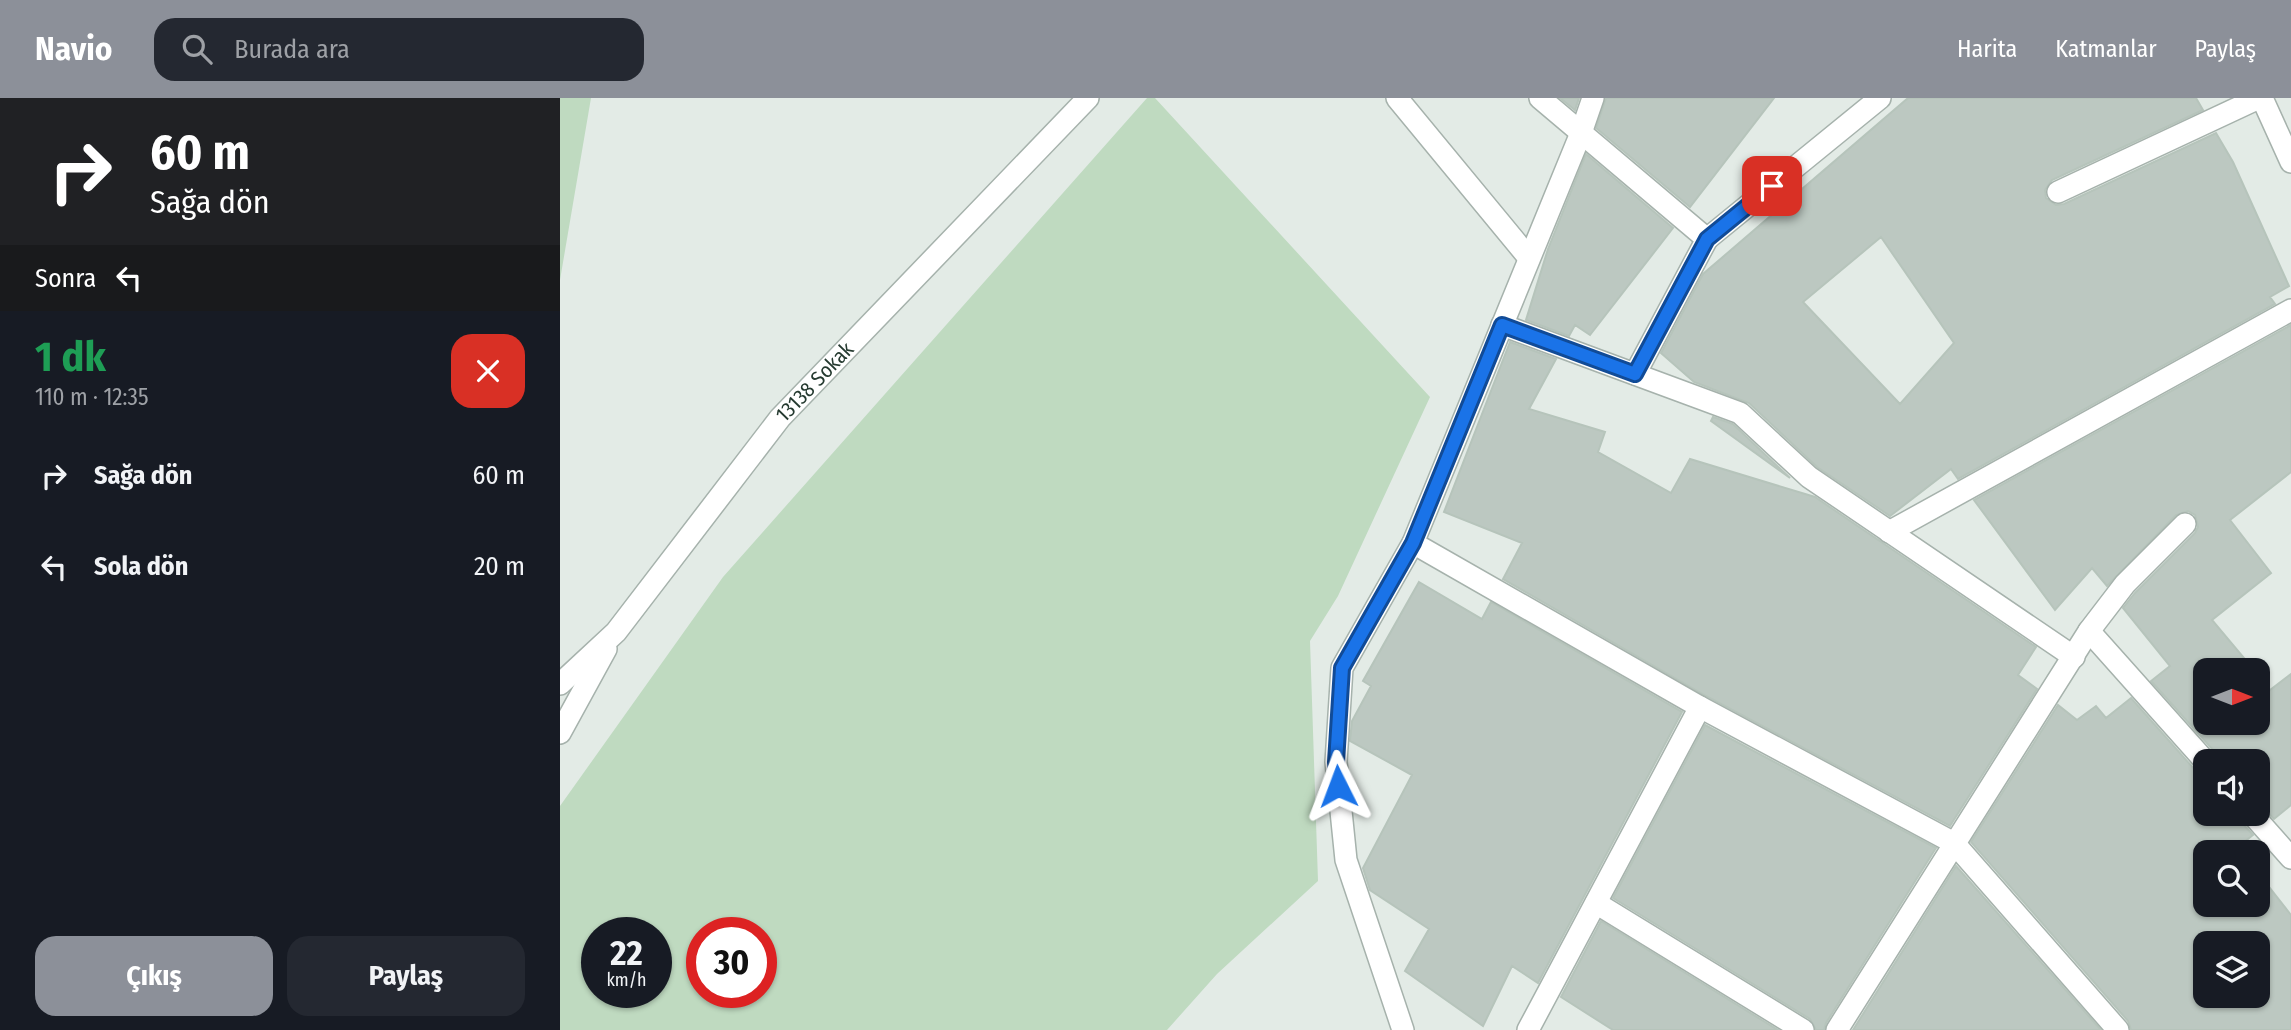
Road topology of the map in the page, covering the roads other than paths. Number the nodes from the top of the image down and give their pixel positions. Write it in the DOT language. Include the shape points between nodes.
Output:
graph roads {
  1 [pos="1088,98"];
  2 [pos="1397,98"];
  3 [pos="1540,98"];
  4 [pos="1594,98"];
  5 [pos="1880,98"];
  6 [pos="2260,98"];
  7 [pos="1581,134"];
  8 [pos="2291,162"];
  9 [pos="2058,192"];
  10 [pos="1707,239"];
  11 [pos="1530,258"];
  12 [pos="2291,310"];
  13 [pos="1502,325"];
  14 [pos="1635,374"];
  15 [pos="2186,524"];
  16 [pos="1889,532"];
  17 [pos="1413,543"];
  18 [pos="2089,631"];
  19 [pos="616,632"];
  20 [pos="2074,657"];
  21 [pos="560,684"];
  22 [pos="1700,707"];
  23 [pos="560,733"];
  24 [pos="2194,749"];
  25 [pos="2263,826"];
  26 [pos="1954,843"];
  27 [pos="2291,858"];
  28 [pos="1596,902"];
  29 [pos="1403,1030"];
  30 [pos="1528,1030"];
  31 [pos="1803,1030"];
  32 [pos="1837,1030"];
  33 [pos="2118,1030"];
  1 -- 19 [label="street, 13138 Sokak" via="780,418"];
  2 -- 11 [label="street"];
  3 -- 7 [label="street"];
  4 -- 7 [label="street"];
  5 -- 10 [label="street"];
  6 -- 8 [label="street"];
  6 -- 9 [label="street"];
  7 -- 10 [label="street"];
  7 -- 11 [label="street"];
  10 -- 14 [label="street"];
  11 -- 13 [label="street"];
  12 -- 16 [label="street"];
  13 -- 14 [label="street"];
  13 -- 17 [label="street"];
  14 -- 16 [label="street" via="1740,413 1809,477"];
  15 -- 18 [label="street" via="2125,584"];
  16 -- 20 [label="street"];
  17 -- 22 [label="street"];
  17 -- 29 [label="street" via="1342,668 1336,762 1346,860"];
  18 -- 20 [label="street"];
  18 -- 24 [label="street"];
  19 -- 21 [label="street, 13138 Sokak"];
  19 -- 23 [label="street"];
  20 -- 26 [label="street"];
  22 -- 26 [label="street"];
  22 -- 28 [label="street"];
  25 -- 27 [label="street"];
  26 -- 32 [label="street"];
  26 -- 33 [label="street"];
  28 -- 30 [label="street"];
  28 -- 31 [label="street"];
}
